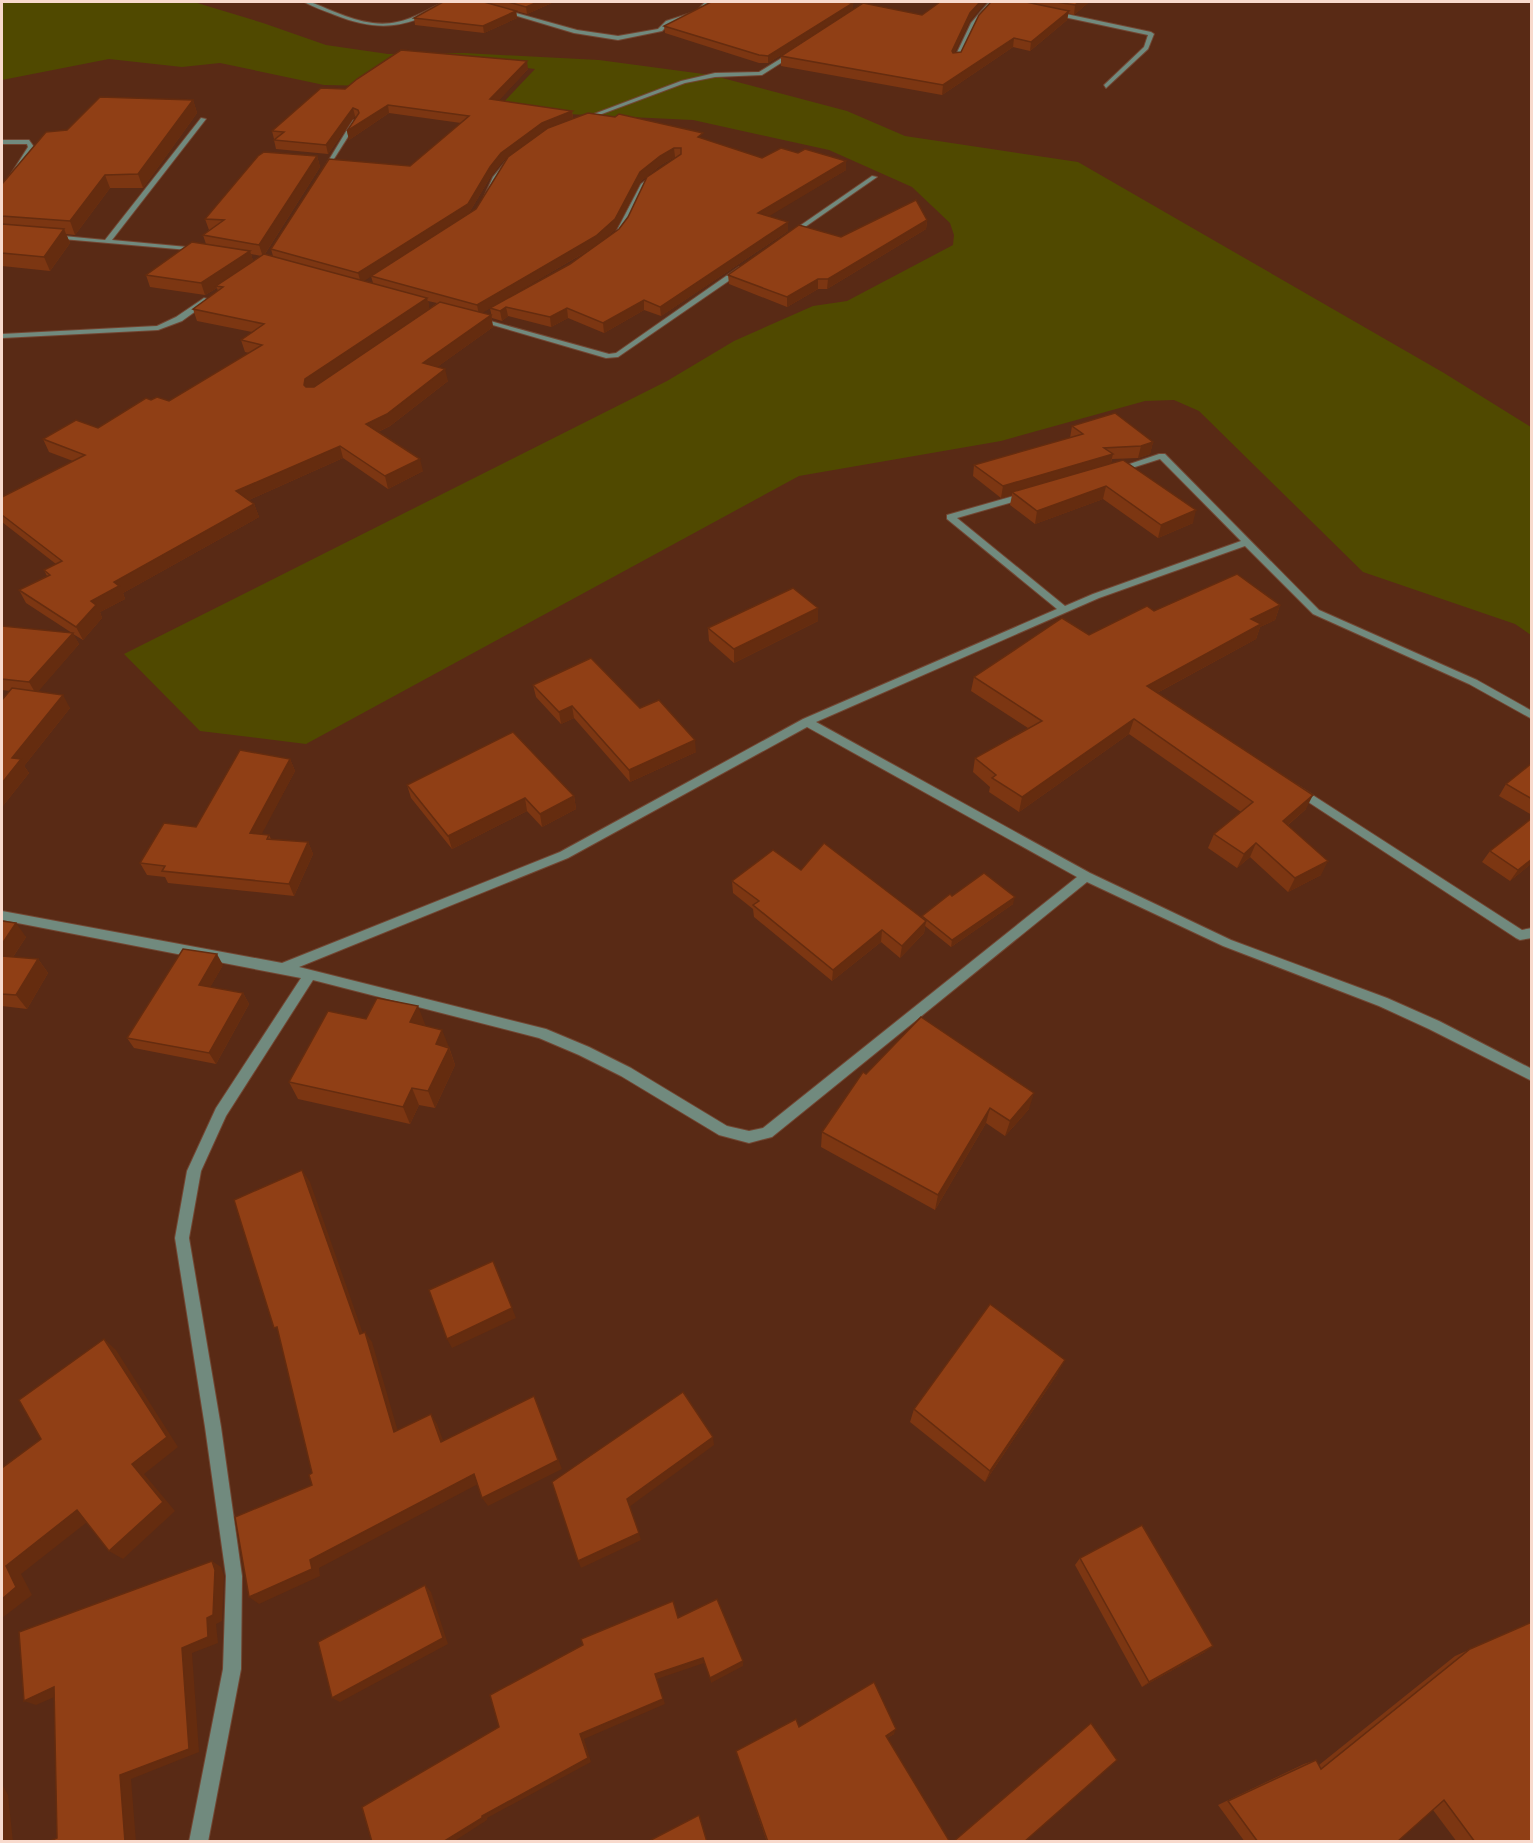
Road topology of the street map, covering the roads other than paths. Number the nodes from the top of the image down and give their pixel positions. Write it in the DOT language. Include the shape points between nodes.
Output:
graph roads {
  1 [pos="307,2"];
  2 [pos="448,2"];
  3 [pos="473,2"];
  4 [pos="707,2"];
  5 [pos="991,2"];
  6 [pos="1042,11"];
  7 [pos="798,50"];
  8 [pos="955,60"];
  9 [pos="1106,86"];
  10 [pos="203,119"];
  11 [pos="356,120"];
  12 [pos="579,121"];
  13 [pos="2,142"];
  14 [pos="514,158"];
  15 [pos="661,172"];
  16 [pos="874,177"];
  17 [pos="318,180"];
  18 [pos="2,192"];
  19 [pos="482,206"];
  20 [pos="615,236"];
  21 [pos="48,237"];
  22 [pos="785,239"];
  23 [pos="107,242"];
  24 [pos="210,251"];
  25 [pos="746,266"];
  26 [pos="218,293"];
  27 [pos="489,314"];
  28 [pos="469,317"];
  29 [pos="479,320"];
  30 [pos="2,336"];
  31 [pos="1106,473"];
  32 [pos="1033,494"];
  33 [pos="1247,542"];
  34 [pos="1064,610"];
  35 [pos="1532,716"];
  36 [pos="807,722"];
  37 [pos="1297,789"];
  38 [pos="1086,876"];
  39 [pos="2,915"];
  40 [pos="1532,933"];
  41 [pos="283,968"];
  42 [pos="310,974"];
  43 [pos="1532,1076"];
  44 [pos="198,1842"];
  1 -- 2 [label="street" via="376,25 396,24"];
  3 -- 4 [label="street" via="576,32 618,38 660,30 668,22 699,12"];
  5 -- 8 [label="street" via="974,23"];
  6 -- 9 [label="street" via="1151,34 1146,48"];
  7 -- 12 [label="street" via="760,74 715,75 683,81"];
  10 -- 23 [label="street"];
  11 -- 17 [label="street"];
  13 -- 18 [label="street" via="29,142 31,147"];
  14 -- 19 [label="street" via="496,177"];
  15 -- 20 [label="street" via="644,184"];
  16 -- 22 [label="street"];
  21 -- 23 [label="street"];
  23 -- 24 [label="street"];
  25 -- 29 [label="street" via="618,355 609,356"];
  26 -- 30 [label="street" via="158,328"];
  27 -- 29 [label="street"];
  28 -- 29 [label="street"];
  31 -- 33 [label="street" via="1162,456"];
  32 -- 34 [label="street" via="950,517"];
  33 -- 34 [label="street"];
  33 -- 35 [label="street" via="1316,612 1473,682"];
  34 -- 36 [label="street"];
  36 -- 38 [label="street"];
  36 -- 41 [label="street" via="564,855"];
  37 -- 40 [label="street" via="1520,935"];
  38 -- 42 [label="street" via="767,1133 749,1137 724,1131 626,1072 541,1034"];
  38 -- 43 [label="street" via="1227,942 1383,1002"];
  39 -- 41 [label="street"];
  41 -- 42 [label="street"];
  42 -- 44 [label="street" via="221,1112 194,1171 182,1238 234,1576 232,1669"];
}
